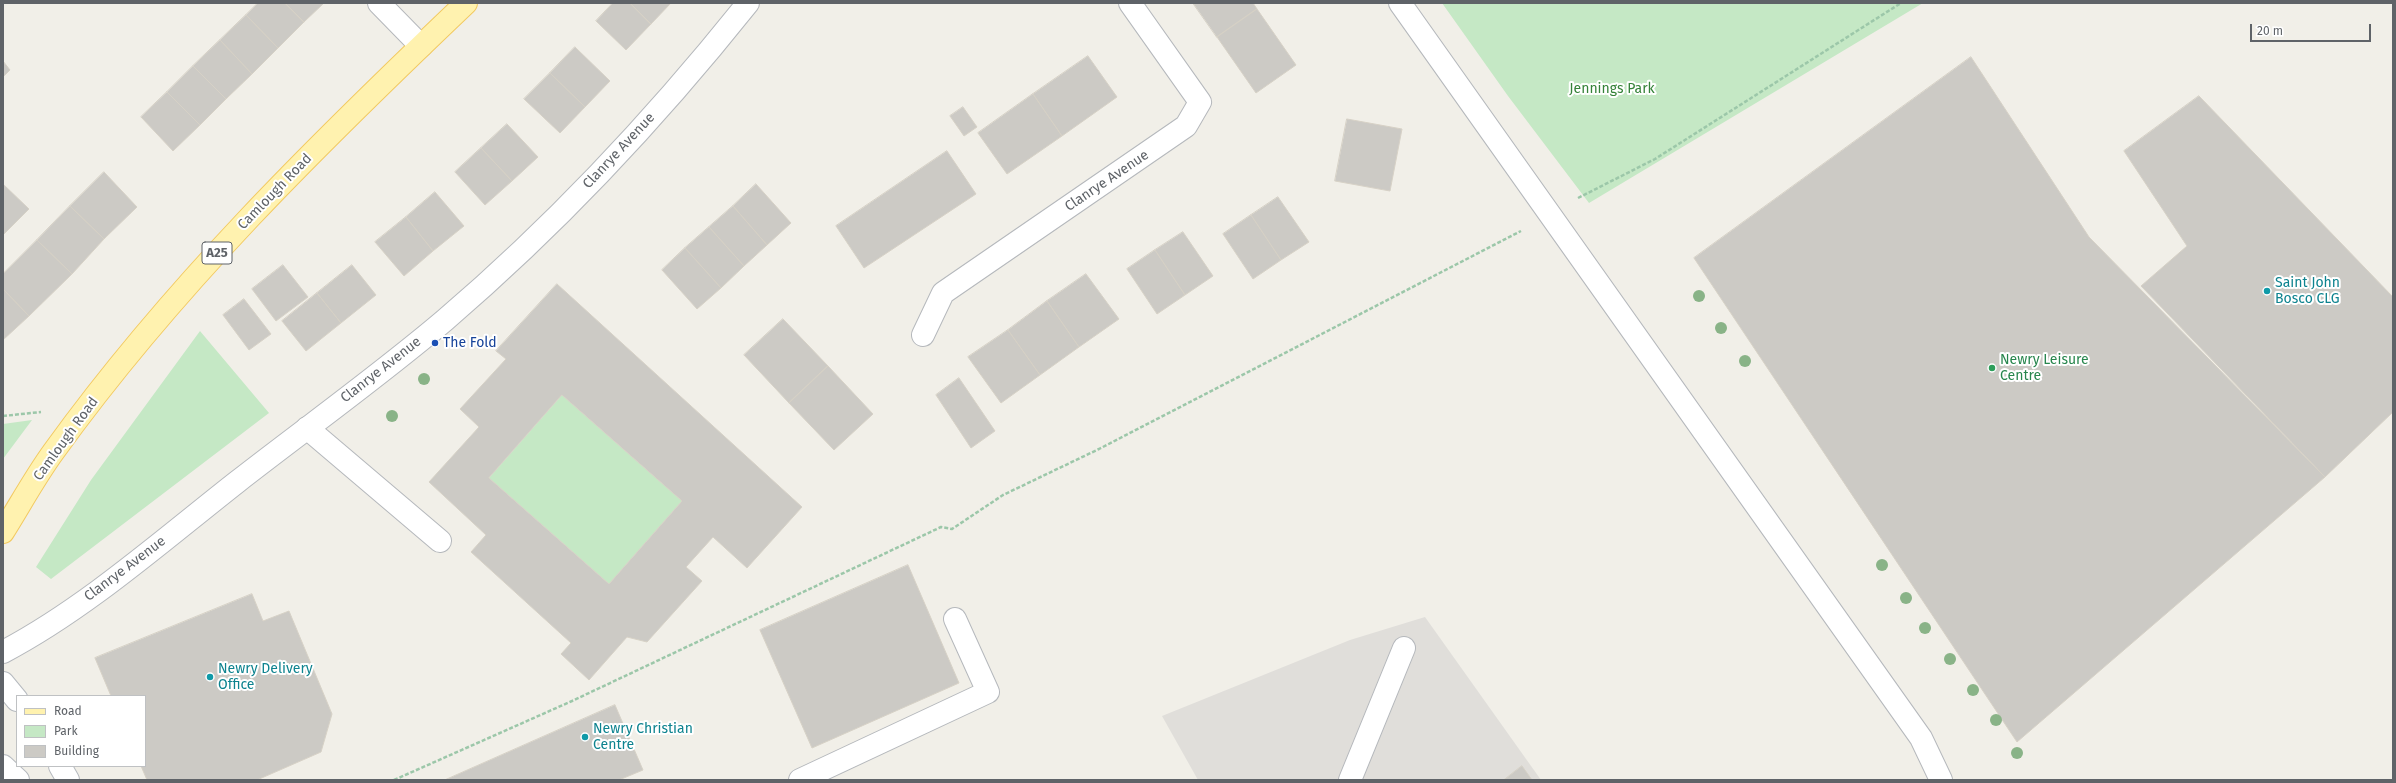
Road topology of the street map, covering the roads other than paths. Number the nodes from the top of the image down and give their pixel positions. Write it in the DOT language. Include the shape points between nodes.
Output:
graph roads {
  1 [pos="379,3"];
  2 [pos="466,3"];
  3 [pos="748,3"];
  4 [pos="1130,3"];
  5 [pos="1400,3"];
  6 [pos="421,46"];
  7 [pos="923,335"];
  8 [pos="307,428"];
  9 [pos="3,532"];
  10 [pos="440,541"];
  11 [pos="955,619"];
  12 [pos="1404,648"];
  13 [pos="3,652"];
  14 [pos="3,683"];
  15 [pos="16,699"];
  16 [pos="3,766"];
  17 [pos="61,767"];
  18 [pos="18,780"];
  19 [pos="68,780"];
  20 [pos="800,780"];
  21 [pos="1350,780"];
  22 [pos="1941,780"];
  1 -- 6 [label="street"];
  2 -- 6 [label="main road, Camlough Road / A25"];
  3 -- 8 [label="street, Clanrye Avenue" via="706,56 625,146 527,245 444,320"];
  4 -- 7 [label="street, Clanrye Avenue" via="1200,102 1186,126 943,293"];
  5 -- 22 [label="street" via="1921,738"];
  6 -- 9 [label="main road, Camlough Road / A25" via="272,192 138,341 53,452"];
  8 -- 10 [label="street"];
  8 -- 13 [label="street, Clanrye Avenue" via="96,592 24,642"];
  11 -- 20 [label="street" via="988,692"];
  12 -- 21 [label="street"];
  14 -- 15 [label="street"];
  16 -- 18 [label="street"];
  17 -- 19 [label="street"];
}
